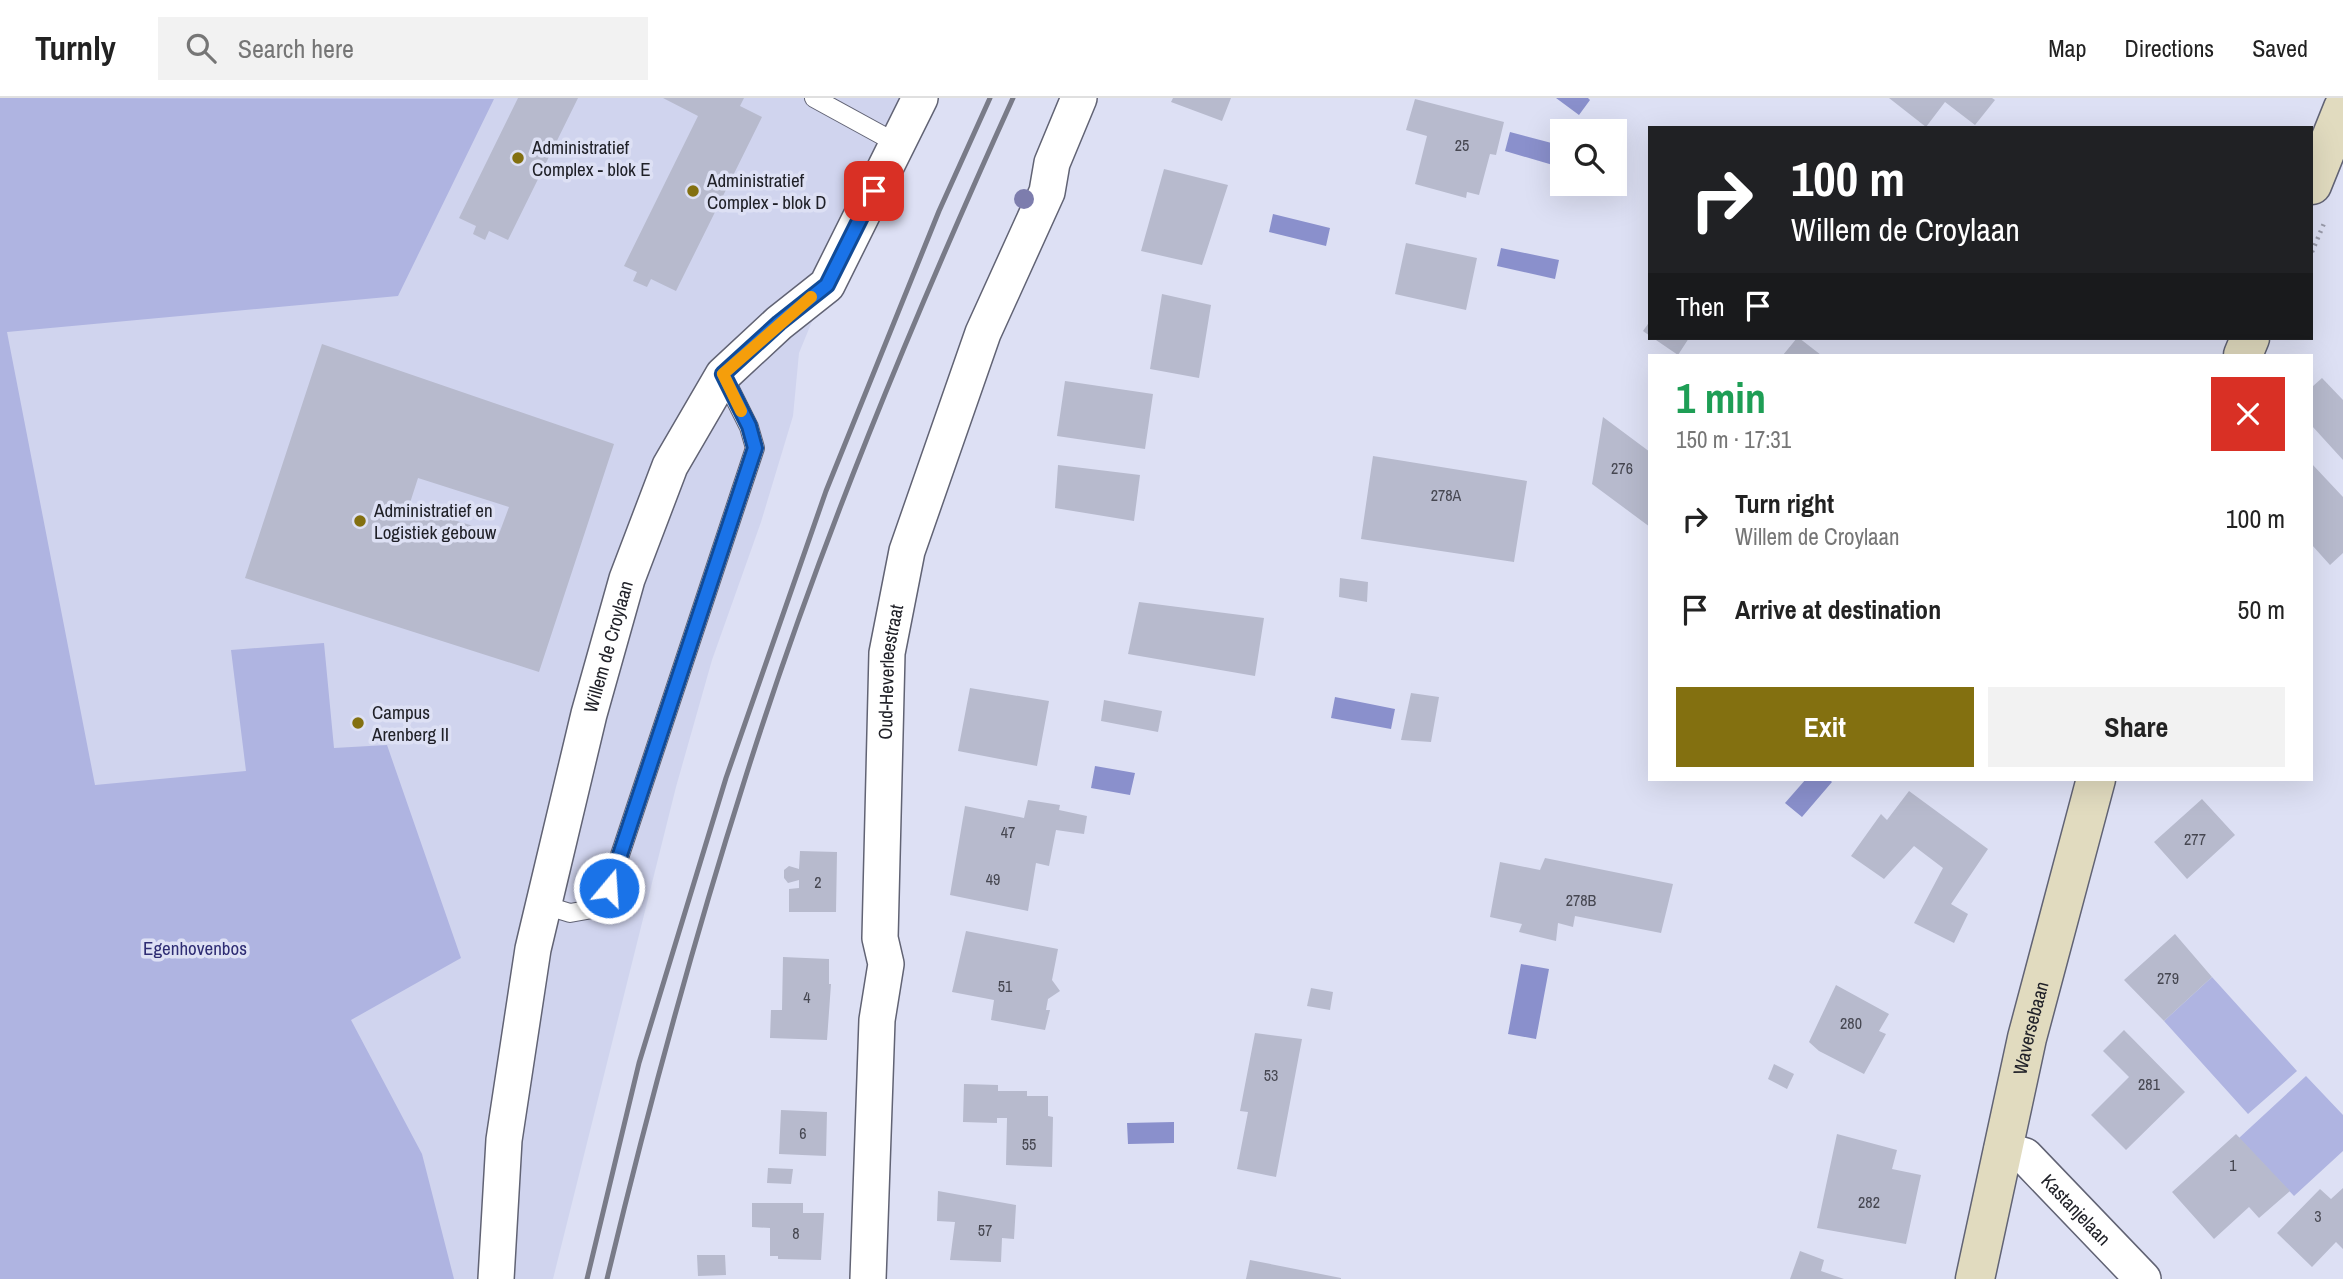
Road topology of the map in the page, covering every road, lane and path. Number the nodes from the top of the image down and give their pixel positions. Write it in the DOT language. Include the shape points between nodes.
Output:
graph roads {
  1 [pos="814,98"];
  2 [pos="920,98"];
  3 [pos="1079,98"];
  4 [pos="2343,108"];
  5 [pos="898,144"];
  6 [pos="2313,183"];
  7 [pos="723,374"];
  8 [pos="2095,781"];
  9 [pos="544,905"];
  10 [pos="2002,1149"];
  11 [pos="496,1279"];
  12 [pos="868,1279"];
  13 [pos="1975,1279"];
  14 [pos="2143,1279"];
  1 -- 5 [label="lane"];
  2 -- 5 [label="street, Willem de Croylaan"];
  3 -- 12 [label="street, Oud-Heverleestraat" via="1052,163 1046,192 984,333 933,470 907,551 887,653 880,938 886,964 877,1020"];
  4 -- 6 [label="street"];
  5 -- 7 [label="street, Willem de Croylaan" via="827,285"];
  7 -- 9 [label="street, Willem de Croylaan" via="670,466 627,579 589,714"];
  7 -- 9 [label="lane" via="755,448 609,888 598,908 570,913"];
  8 -- 10 [label="street, Waversebaan"];
  9 -- 11 [label="street, Willem de Croylaan" via="504,1140"];
  10 -- 13 [label="street, Waversebaan"];
  10 -- 14 [label="street, Kastanjelaan" via="2025,1156"];
}
